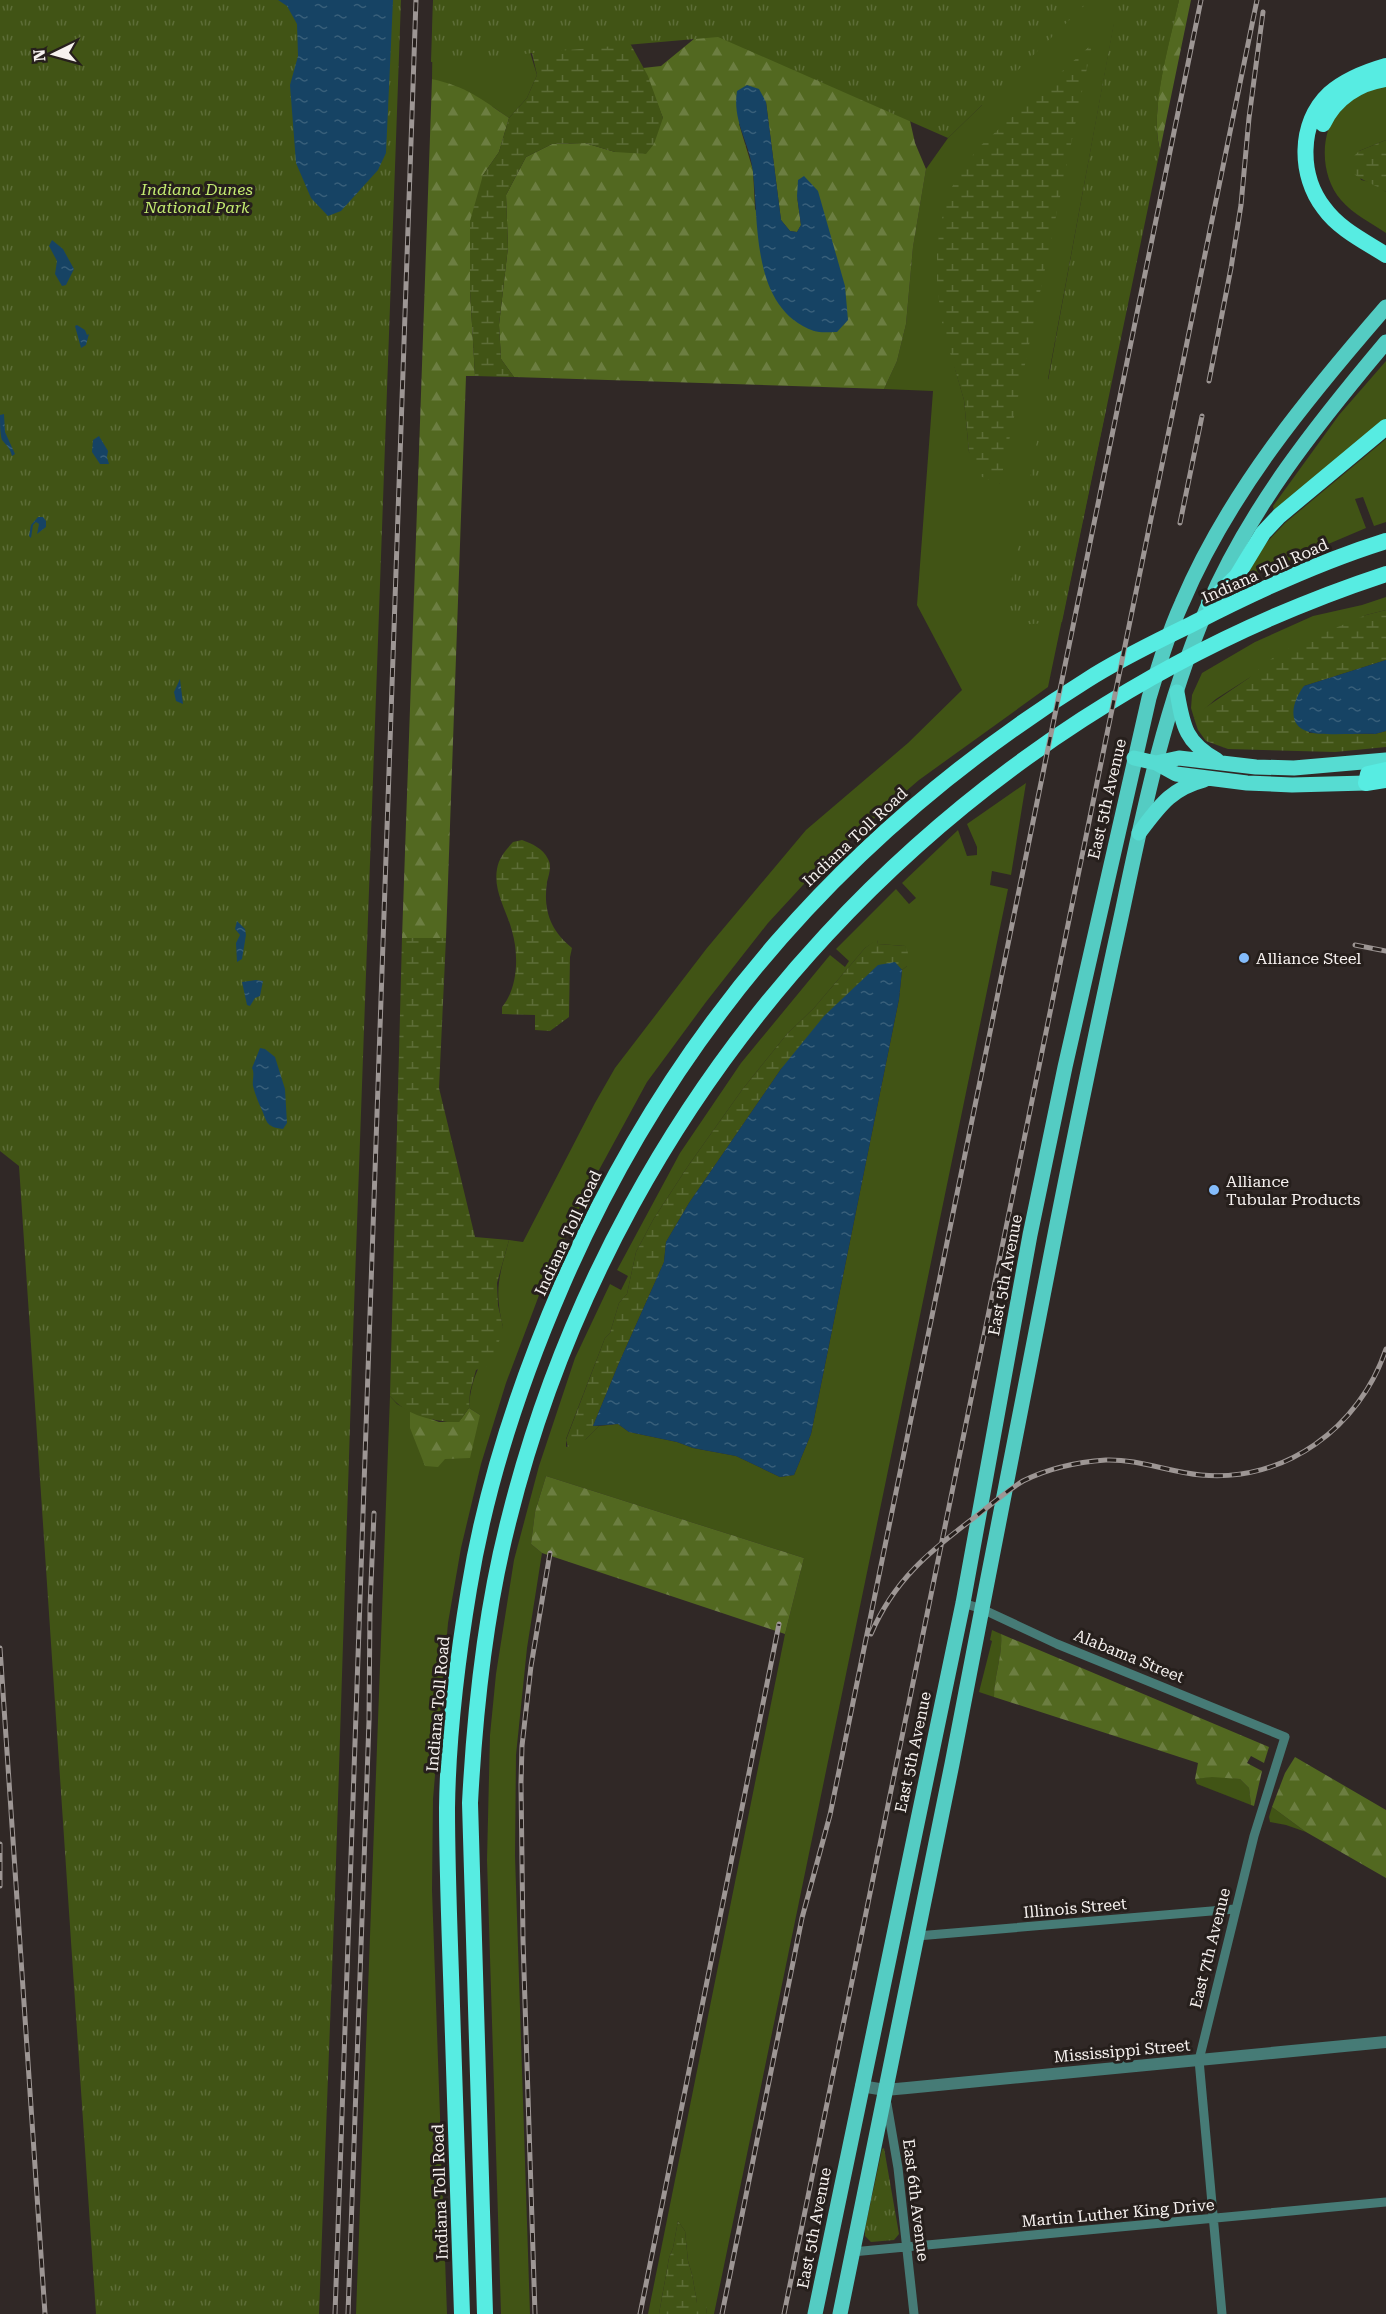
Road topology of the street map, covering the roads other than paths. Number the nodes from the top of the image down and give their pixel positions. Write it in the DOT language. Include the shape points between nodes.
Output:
graph roads {
  1 [pos="1386,66"];
  2 [pos="1386,79"];
  3 [pos="1386,243"];
  4 [pos="1386,255"];
  5 [pos="1386,307"];
  6 [pos="1386,342"];
  7 [pos="1386,427"];
  8 [pos="1386,541"];
  9 [pos="1386,574"];
  10 [pos="1209,603"];
  11 [pos="1177,692"];
  12 [pos="1134,758"];
  13 [pos="1386,760"];
  14 [pos="1156,763"];
  15 [pos="1223,763"];
  16 [pos="1386,770"];
  17 [pos="1207,779"];
  18 [pos="1386,780"];
  19 [pos="1366,783"];
  20 [pos="1138,833"];
  21 [pos="963,1603"];
  22 [pos="982,1609"];
  23 [pos="1285,1737"];
  24 [pos="1235,1909"];
  25 [pos="917,1936"];
  26 [pos="1386,2042"];
  27 [pos="1199,2060"];
  28 [pos="861,2086"];
  29 [pos="885,2090"];
  30 [pos="1386,2202"];
  31 [pos="1213,2219"];
  32 [pos="907,2247"];
  33 [pos="852,2252"];
  34 [pos="462,2314"];
  35 [pos="485,2314"];
  36 [pos="815,2314"];
  37 [pos="840,2314"];
  38 [pos="914,2314"];
  39 [pos="1222,2314"];
  1 -- 4 [label="highway" via="1355,77 1327,96 1309,128 1305,161 1308,178 1323,208"];
  2 -- 3 [label="highway" via="1360,86 1337,103 1320,129 1316,159 1332,201 1355,223"];
  5 -- 12 [label="main road, East 5th Avenue" via="1280,437 1210,546 1163,650"];
  6 -- 10 [label="main road" via="1297,453 1259,510"];
  7 -- 10 [label="highway" via="1279,516 1237,576"];
  8 -- 34 [label="highway, Indiana Toll Road" via="1305,570 1135,652 1088,679 931,791 802,912 678,1068 640,1129 574,1258 538,1339 484,1515 469,1586 447,1804"];
  9 -- 35 [label="highway" via="1307,602 1144,680 1025,759 938,825 861,897 787,977 710,1077 667,1142 601,1265 534,1431 509,1518 482,1654 470,1803"];
  10 -- 11 [label="main road"];
  11 -- 14 [label="main road"];
  11 -- 15 [label="highway" via="1189,738"];
  12 -- 14 [label="highway"];
  12 -- 21 [label="main road, East 5th Avenue" via="1033,1223"];
  13 -- 15 [label="highway" via="1304,768"];
  14 -- 15 [label="highway" via="1179,758"];
  14 -- 17 [label="highway" via="1176,774"];
  14 -- 20 [label="main road"];
  16 -- 19 [label="highway" via="1368,774"];
  17 -- 19 [label="highway" via="1292,785"];
  17 -- 20 [label="highway" via="1174,792"];
  18 -- 19 [label="highway"];
  20 -- 22 [label="main road"];
  21 -- 22 [label="street, Alabama Street"];
  21 -- 28 [label="main road, East 5th Avenue"];
  22 -- 23 [label="street, Alabama Street"];
  22 -- 25 [label="main road"];
  23 -- 24 [label="street, East 7th Avenue"];
  24 -- 25 [label="street, Illinois Street"];
  24 -- 27 [label="street, East 7th Avenue"];
  25 -- 29 [label="main road"];
  26 -- 27 [label="street, Mississippi Street"];
  27 -- 29 [label="street, Mississippi Street"];
  27 -- 31 [label="street, East 7th Avenue"];
  28 -- 29 [label="street, Mississippi Street"];
  28 -- 36 [label="main road, East 5th Avenue"];
  29 -- 32 [label="street, East 6th Avenue"];
  29 -- 33 [label="main road"];
  30 -- 31 [label="street, Martin Luther King Drive"];
  31 -- 32 [label="street, Martin Luther King Drive"];
  31 -- 39 [label="street, East 7th Avenue"];
  32 -- 33 [label="street, Martin Luther King Drive"];
  32 -- 38 [label="street, East 6th Avenue"];
  33 -- 37 [label="main road"];
}
